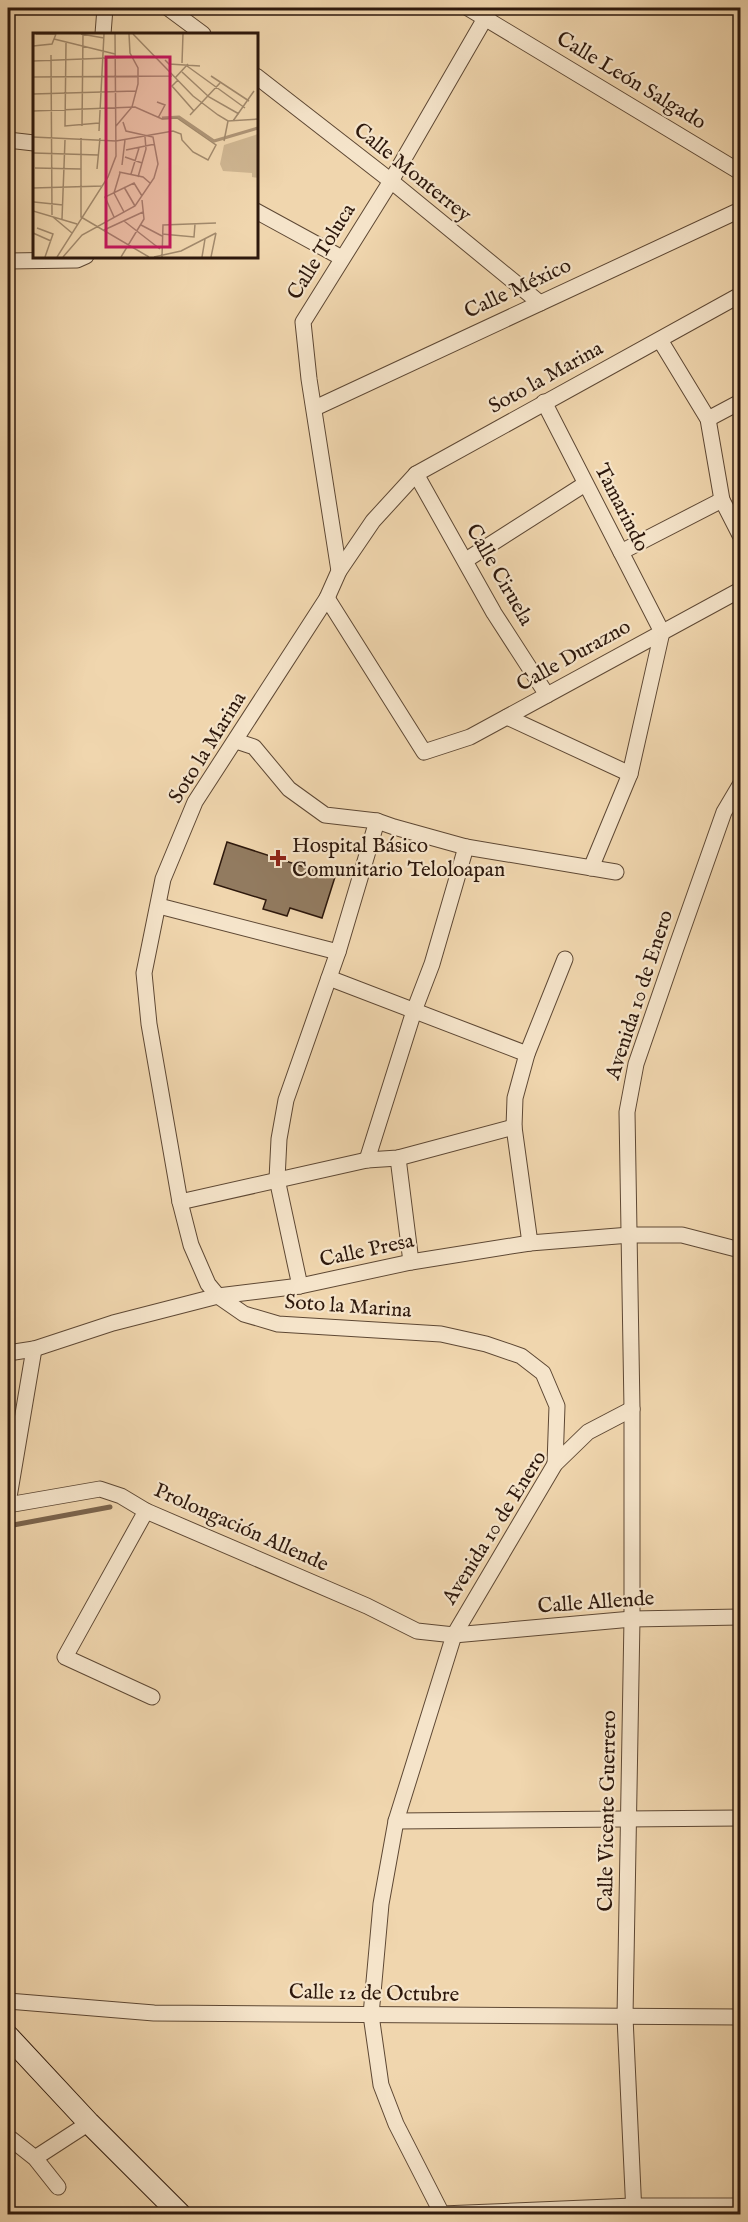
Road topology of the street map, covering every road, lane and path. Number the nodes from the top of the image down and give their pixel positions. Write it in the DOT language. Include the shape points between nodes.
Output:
graph roads {
  1 [pos="105,8"];
  2 [pos="168,8"];
  3 [pos="468,8"];
  4 [pos="487,12"];
  5 [pos="103,33"];
  6 [pos="202,33"];
  7 [pos="258,78"];
  8 [pos="8,140"];
  9 [pos="33,143"];
  10 [pos="741,172"];
  11 [pos="391,181"];
  12 [pos="741,210"];
  13 [pos="258,212"];
  14 [pos="82,258"];
  15 [pos="342,258"];
  16 [pos="8,261"];
  17 [pos="741,296"];
  18 [pos="540,303"];
  19 [pos="660,340"];
  20 [pos="544,402"];
  21 [pos="741,402"];
  22 [pos="315,408"];
  23 [pos="708,419"];
  24 [pos="416,474"];
  25 [pos="585,484"];
  26 [pos="722,500"];
  27 [pos="741,535"];
  28 [pos="621,552"];
  29 [pos="466,560"];
  30 [pos="339,571"];
  31 [pos="741,590"];
  32 [pos="327,598"];
  33 [pos="662,632"];
  34 [pos="547,696"];
  35 [pos="507,717"];
  36 [pos="236,741"];
  37 [pos="630,774"];
  38 [pos="741,785"];
  39 [pos="377,821"];
  40 [pos="466,847"];
  41 [pos="591,868"];
  42 [pos="616,872"];
  43 [pos="159,906"];
  44 [pos="338,952"];
  45 [pos="565,959"];
  46 [pos="329,978"];
  47 [pos="414,1011"];
  48 [pos="527,1054"];
  49 [pos="514,1127"];
  50 [pos="398,1158"];
  51 [pos="367,1160"];
  52 [pos="277,1179"];
  53 [pos="180,1202"];
  54 [pos="630,1235"];
  55 [pos="530,1243"];
  56 [pos="741,1250"];
  57 [pos="411,1262"];
  58 [pos="300,1286"];
  59 [pos="218,1296"];
  60 [pos="34,1349"];
  61 [pos="8,1353"];
  62 [pos="632,1409"];
  63 [pos="555,1464"];
  64 [pos="8,1504"];
  65 [pos="146,1511"];
  66 [pos="741,1617"];
  67 [pos="632,1619"];
  68 [pos="454,1635"];
  69 [pos="152,1697"];
  70 [pos="741,1818"];
  71 [pos="629,1820"];
  72 [pos="396,1821"];
  73 [pos="8,2001"];
  74 [pos="371,2015"];
  75 [pos="625,2017"];
  76 [pos="741,2017"];
  77 [pos="8,2036"];
  78 [pos="89,2123"];
  79 [pos="8,2139"];
  80 [pos="35,2158"];
  81 [pos="58,2187"];
  82 [pos="741,2206"];
  83 [pos="633,2210"];
  84 [pos="180,2214"];
  85 [pos="442,2214"];
  1 -- 5 [label="street"];
  2 -- 6 [label="street"];
  3 -- 4 [label="street, Calle León Salgado"];
  4 -- 10 [label="street, Calle León Salgado"];
  4 -- 11 [label="street, Calle Toluca"];
  7 -- 11 [label="street, Calle Monterrey"];
  8 -- 9 [label="street"];
  11 -- 15 [label="street, Calle Toluca"];
  11 -- 18 [label="street, Calle Monterrey"];
  12 -- 18 [label="street, Calle México"];
  13 -- 15 [label="street"];
  14 -- 16 [label="street"];
  15 -- 22 [label="street, Calle Toluca" via="303,322"];
  17 -- 19 [label="street, Soto la Marina"];
  18 -- 22 [label="street, Calle México"];
  19 -- 20 [label="street, Soto la Marina"];
  19 -- 23 [label="street"];
  20 -- 24 [label="street, Soto la Marina"];
  20 -- 25 [label="street, Tamarindo"];
  21 -- 23 [label="street"];
  22 -- 30 [label="street, Calle Toluca"];
  23 -- 26 [label="street"];
  24 -- 29 [label="street, Calle Ciruela"];
  24 -- 30 [label="street, Soto la Marina" via="374,521"];
  25 -- 28 [label="street, Tamarindo"];
  25 -- 29 [label="street"];
  26 -- 27 [label="street"];
  26 -- 28 [label="street"];
  28 -- 33 [label="street, Tamarindo"];
  29 -- 34 [label="street, Calle Ciruela" via="494,613"];
  30 -- 32 [label="street, Soto la Marina"];
  31 -- 33 [label="street, Calle Durazno"];
  32 -- 35 [label="street, Calle Durazno" via="424,752 470,737"];
  32 -- 36 [label="street, Soto la Marina"];
  33 -- 34 [label="street, Calle Durazno"];
  33 -- 37 [label="street"];
  34 -- 35 [label="street, Calle Durazno"];
  35 -- 37 [label="street"];
  36 -- 39 [label="street" via="254,747 289,789 325,815"];
  36 -- 43 [label="street, Soto la Marina" via="195,802 163,879"];
  37 -- 41 [label="street"];
  38 -- 54 [label="street, Avenida 10 de Enero" via="724,812 636,1064 627,1112"];
  39 -- 40 [label="street"];
  39 -- 44 [label="street"];
  40 -- 41 [label="street"];
  40 -- 47 [label="street"];
  41 -- 42 [label="street"];
  43 -- 44 [label="street"];
  43 -- 53 [label="street, Soto la Marina" via="144,974"];
  44 -- 46 [label="street"];
  45 -- 48 [label="street"];
  46 -- 47 [label="street"];
  46 -- 52 [label="street" via="286,1100"];
  47 -- 48 [label="street"];
  47 -- 51 [label="street"];
  48 -- 49 [label="street" via="515,1098"];
  49 -- 50 [label="street"];
  49 -- 55 [label="street"];
  50 -- 51 [label="street"];
  50 -- 57 [label="street"];
  51 -- 52 [label="street"];
  52 -- 53 [label="street"];
  52 -- 58 [label="street"];
  53 -- 59 [label="street, Soto la Marina" via="191,1245 208,1284"];
  54 -- 55 [label="street, Calle Presa"];
  54 -- 56 [label="street, Calle Presa" via="682,1235"];
  54 -- 62 [label="street, Avenida 10 de Enero"];
  55 -- 57 [label="street, Calle Presa"];
  57 -- 58 [label="street, Calle Presa"];
  58 -- 59 [label="street, Calle Presa"];
  59 -- 60 [label="street, Calle Presa" via="113,1323"];
  59 -- 63 [label="street, Soto la Marina" via="244,1314 278,1324 441,1334 521,1356 543,1373 557,1406"];
  60 -- 61 [label="street, Calle Presa"];
  60 -- 64 [label="street"];
  62 -- 63 [label="street, Avenida 10 de Enero" via="588,1432"];
  62 -- 67 [label="street, Calle Vicente Guerrero"];
  63 -- 68 [label="street, Avenida 10 de Enero"];
  64 -- 65 [label="street, Prolongación Allende" via="100,1489"];
  65 -- 68 [label="street, Prolongación Allende" via="417,1631"];
  65 -- 69 [label="street" via="65,1657"];
  66 -- 67 [label="street, Calle Allende"];
  67 -- 68 [label="street, Calle Allende"];
  67 -- 71 [label="street, Calle Vicente Guerrero"];
  68 -- 72 [label="street, Avenida 10 de Enero"];
  70 -- 71 [label="street"];
  71 -- 72 [label="street"];
  71 -- 75 [label="street, Calle Vicente Guerrero"];
  72 -- 74 [label="street, Avenida 10 de Enero" via="381,1904"];
  73 -- 74 [label="street, Calle 12 de Octubre" via="154,2013"];
  74 -- 75 [label="street, Calle 12 de Octubre"];
  74 -- 85 [label="street, Avenida 10 de Enero" via="381,2085 396,2124"];
  75 -- 76 [label="street, Calle 12 de Octubre"];
  75 -- 83 [label="street, Calle Vicente Guerrero"];
  77 -- 78 [label="street"];
  78 -- 80 [label="street"];
  78 -- 84 [label="street"];
  79 -- 80 [label="street"];
  80 -- 81 [label="street"];
  82 -- 83 [label="street"];
  83 -- 85 [label="street"];
}
